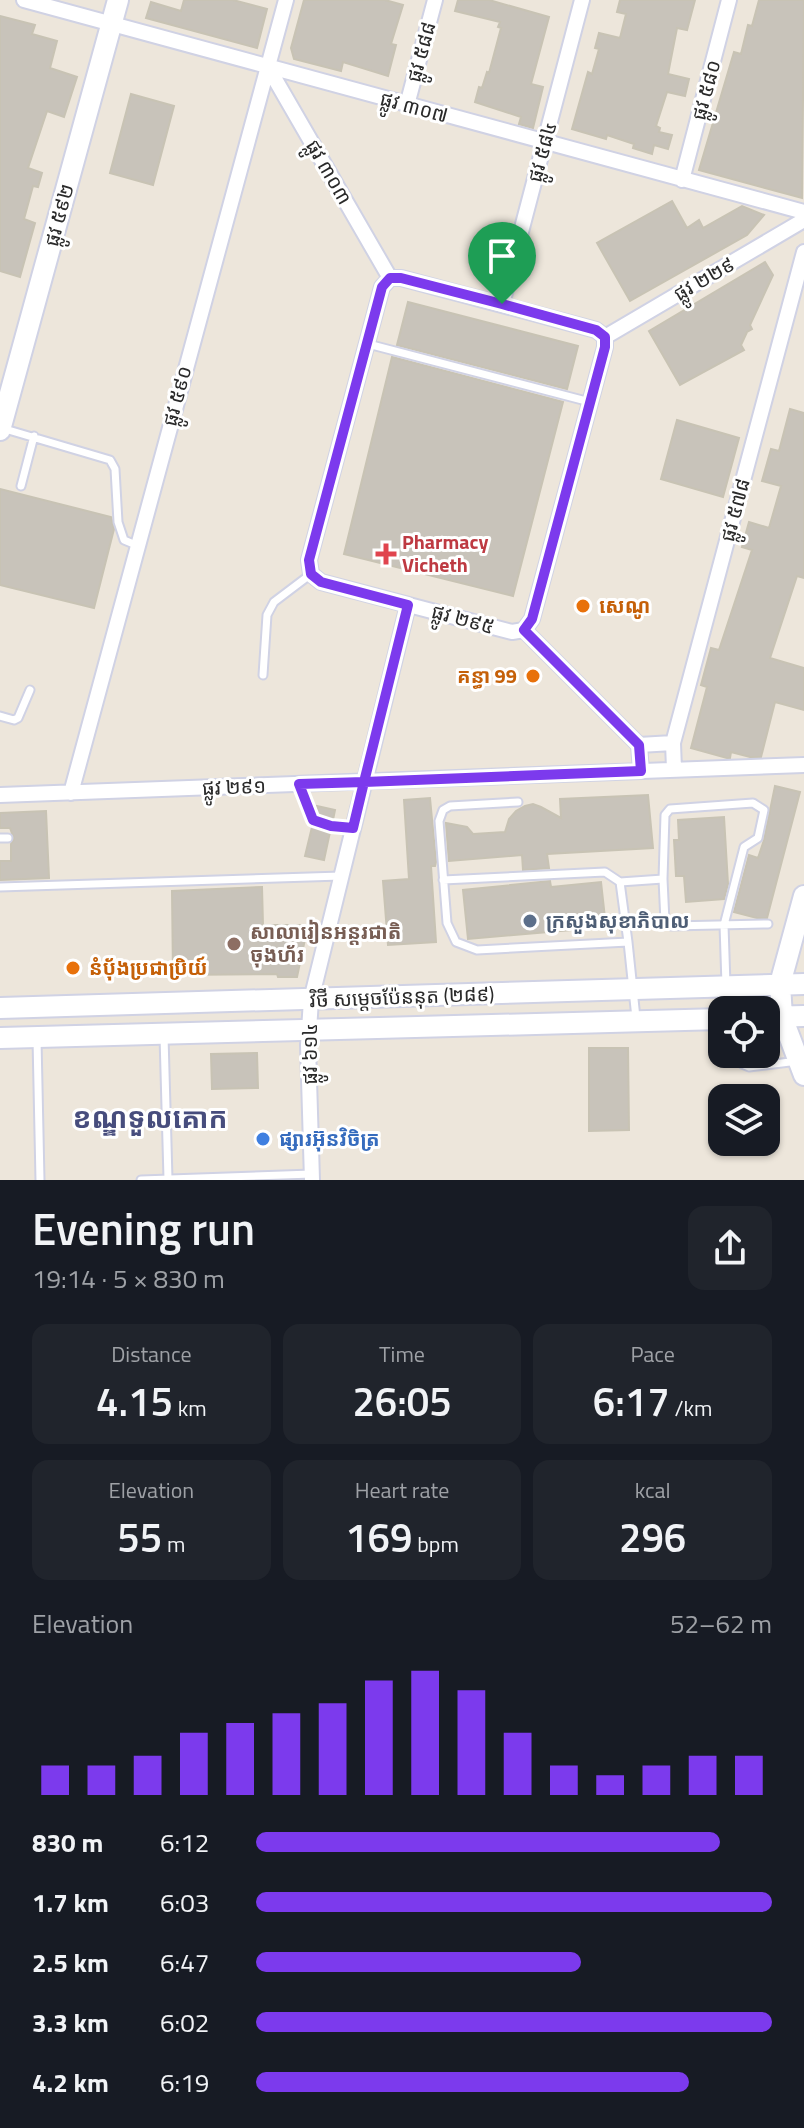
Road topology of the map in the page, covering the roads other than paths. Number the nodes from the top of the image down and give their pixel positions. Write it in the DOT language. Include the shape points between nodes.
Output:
graph roads {
  1 [pos="24,0"];
  2 [pos="118,0"];
  3 [pos="286,0"];
  4 [pos="435,0"];
  5 [pos="582,0"];
  6 [pos="729,0"];
  7 [pos="112,24"];
  8 [pos="268,67"];
  9 [pos="407,105"];
  10 [pos="545,143"];
  11 [pos="682,180"];
  12 [pos="804,212"];
  13 [pos="804,220"];
  14 [pos="804,252"];
  15 [pos="390,278"];
  16 [pos="502,304"];
  17 [pos="605,337"];
  18 [pos="368,344"];
  19 [pos="590,402"];
  20 [pos="0,429"];
  21 [pos="34,436"];
  22 [pos="21,486"];
  23 [pos="136,545"];
  24 [pos="311,574"];
  25 [pos="408,605"];
  26 [pos="524,630"];
  27 [pos="263,675"];
  28 [pos="30,690"];
  29 [pos="0,716"];
  30 [pos="673,743"];
  31 [pos="639,745"];
  32 [pos="804,765"];
  33 [pos="674,769"];
  34 [pos="641,771"];
  35 [pos="364,782"];
  36 [pos="299,784"];
  37 [pos="71,793"];
  38 [pos="0,795"];
  39 [pos="518,802"];
  40 [pos="353,828"];
  41 [pos="341,876"];
  42 [pos="663,879"];
  43 [pos="443,880"];
  44 [pos="620,882"];
  45 [pos="0,887"];
  46 [pos="804,896"];
  47 [pos="768,924"];
  48 [pos="724,925"];
  49 [pos="628,942"];
  50 [pos="780,984"];
  51 [pos="804,984"];
  52 [pos="727,986"];
  53 [pos="634,989"];
  54 [pos="523,993"];
  55 [pos="778,996"];
  56 [pos="311,1000"];
  57 [pos="0,1008"];
  58 [pos="804,1016"];
  59 [pos="780,1017"];
  60 [pos="708,1019"];
  61 [pos="636,1021"];
  62 [pos="523,1024"];
  63 [pos="780,1027"];
  64 [pos="308,1031"];
  65 [pos="164,1034"];
  66 [pos="37,1037"];
  67 [pos="0,1038"];
  68 [pos="802,1065"];
  69 [pos="780,1066"];
  70 [pos="312,1177"];
  71 [pos="168,1179"];
  72 [pos="40,1180"];
  73 [pos="141,1180"];
  1 -- 7 [label="street, ផ្លូវ ៣០៧"];
  2 -- 7 [label="main road, ផ្លូវ ៥៩២"];
  3 -- 8 [label="street, ផ្លូវ ៥៩០"];
  4 -- 9 [label="street, ផ្លូវ ៥៨៨"];
  5 -- 10 [label="street, ផ្លូវ ៥៨៤"];
  6 -- 11 [label="street, ផ្លូវ ៥៨០"];
  7 -- 8 [label="street, ផ្លូវ ៣០៧"];
  7 -- 20 [label="main road, ផ្លូវ ៥៩២"];
  8 -- 9 [label="street, ផ្លូវ ៣០៧"];
  8 -- 15 [label="street, ផ្លូវ ៣០៣"];
  8 -- 23 [label="street, ផ្លូវ ៥៩០"];
  9 -- 10 [label="street, ផ្លូវ ៣០៧"];
  10 -- 11 [label="street, ផ្លូវ ៣០៧"];
  10 -- 16 [label="street, ផ្លូវ ៥៨៤"];
  11 -- 12 [label="street, ផ្លូវ ៣០៧"];
  13 -- 17 [label="street, ផ្លូវ ២២៩"];
  14 -- 30 [label="street, ផ្លូវ ៥៧៨"];
  15 -- 16 [label="street"];
  15 -- 18 [label="street" via="382,287"];
  16 -- 17 [label="street"];
  17 -- 19 [label="street"];
  18 -- 19 [label="lane"];
  18 -- 24 [label="street" via="309,560"];
  19 -- 26 [label="street" via="532,619"];
  20 -- 21 [label="lane"];
  21 -- 22 [label="lane"];
  21 -- 23 [label="lane" via="110,460 118,522 124,540"];
  23 -- 37 [label="street, ផ្លូវ ៥៩០"];
  24 -- 25 [label="street, ផ្លូវ ២៩៥" via="321,582"];
  24 -- 27 [label="lane" via="270,606"];
  25 -- 26 [label="street, ផ្លូវ ២៩៥" via="512,632"];
  25 -- 35 [label="street, ផ្លូវ ៦១៤"];
  26 -- 31 [label="street"];
  28 -- 29 [label="lane" via="18,718"];
  30 -- 31 [label="street"];
  30 -- 33 [label="street, ផ្លូវ ៥៧៨"];
  31 -- 34 [label="street"];
  32 -- 33 [label="street, ផ្លូវ ២៩១"];
  33 -- 34 [label="street, ផ្លូវ ២៩១"];
  34 -- 35 [label="street, ផ្លូវ ២៩១"];
  35 -- 36 [label="street, ផ្លូវ ២៩១"];
  35 -- 40 [label="street, ផ្លូវ ៦១៤"];
  36 -- 37 [label="street, ផ្លូវ ២៩១"];
  36 -- 40 [label="lane" via="313,820"];
  37 -- 38 [label="street, ផ្លូវ ២៩១"];
  39 -- 43 [label="lane" via="443,810"];
  40 -- 41 [label="street, ផ្លូវ ៦១៤"];
  41 -- 45 [label="lane"];
  41 -- 56 [label="street, ផ្លូវ ៦១៤"];
  42 -- 44 [label="lane"];
  42 -- 48 [label="lane" via="665,922 676,927"];
  42 -- 48 [label="lane" via="665,815 670,809 753,803 764,810 758,838 744,847"];
  43 -- 44 [label="lane" via="605,872"];
  43 -- 49 [label="lane" via="447,923 456,942 477,950"];
  44 -- 49 [label="lane"];
  46 -- 50 [label="main road"];
  47 -- 48 [label="lane"];
  48 -- 52 [label="lane"];
  49 -- 53 [label="lane"];
  50 -- 51 [label="main road, វិថី សម្តេចប៉ែននុត (២៨៩)"];
  50 -- 52 [label="main road, វិថី សម្តេចប៉ែននុត (២៨៩)"];
  50 -- 55 [label="main road"];
  52 -- 53 [label="main road, វិថី សម្តេចប៉ែននុត (២៨៩)"];
  53 -- 54 [label="main road, វិថី សម្តេចប៉ែននុត (២៨៩)"];
  53 -- 61 [label="lane"];
  54 -- 56 [label="main road, វិថី សម្តេចប៉ែននុត (២៨៩)"];
  54 -- 62 [label="main road"];
  56 -- 57 [label="main road, វិថី សម្តេចប៉ែននុត (២៨៩)"];
  56 -- 64 [label="street, ផ្លូវ ៦១៤"];
  58 -- 59 [label="main road"];
  60 -- 61 [label="main road, វិថី សម្តេចប៉ែននុត (២៨៩)"];
  61 -- 62 [label="main road, វិថី សម្តេចប៉ែននុត (២៨៩)"];
  62 -- 64 [label="main road, វិថី សម្តេចប៉ែននុត (២៨៩)"];
  63 -- 68 [label="main road"];
  64 -- 65 [label="main road, វិថី សម្តេចប៉ែននុត (២៨៩)"];
  64 -- 70 [label="street, ផ្លូវ ៦១៤"];
  65 -- 66 [label="main road, វិថី សម្តេចប៉ែននុត (២៨៩)"];
  65 -- 71 [label="lane"];
  66 -- 67 [label="main road, វិថី សម្តេចប៉ែននុត (២៨៩)"];
  66 -- 72 [label="lane"];
  68 -- 69 [label="lane"];
  70 -- 71 [label="lane"];
  71 -- 73 [label="lane"];
}
